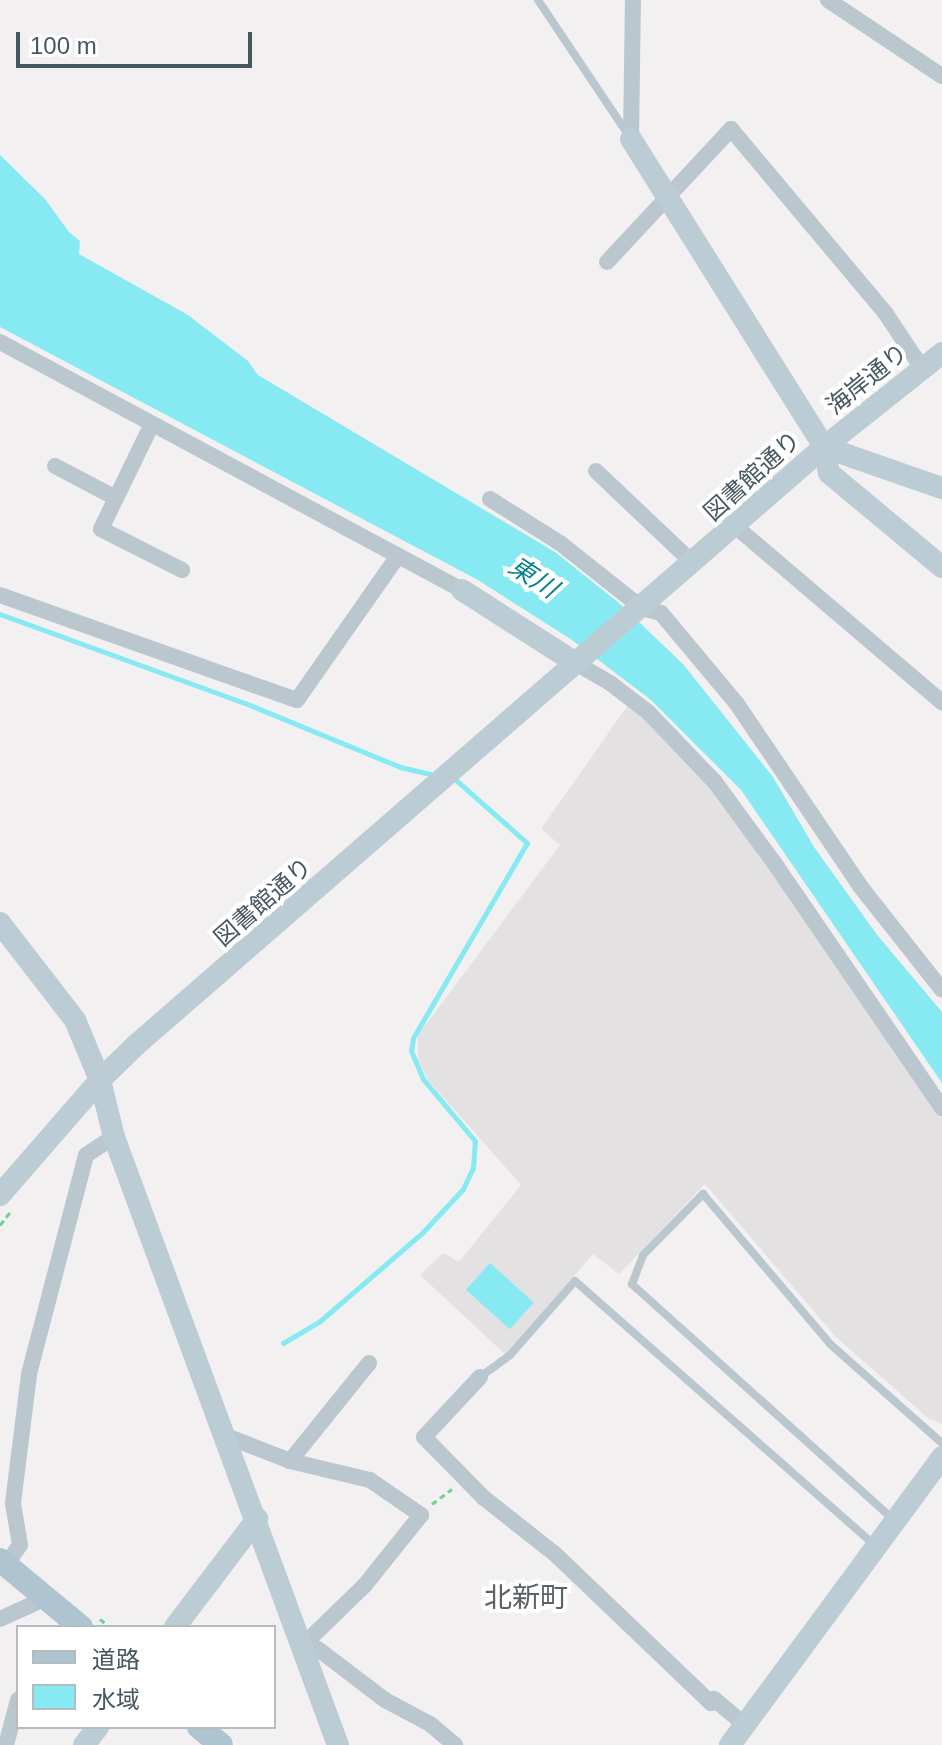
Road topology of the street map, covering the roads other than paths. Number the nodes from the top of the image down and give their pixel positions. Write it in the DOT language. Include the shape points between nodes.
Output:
graph roads {
  1 [pos="538,0"];
  2 [pos="633,0"];
  3 [pos="828,0"];
  4 [pos="942,76"];
  5 [pos="631,139"];
  6 [pos="667,193"];
  7 [pos="607,262"];
  8 [pos="3,344"];
  9 [pos="942,353"];
  10 [pos="922,368"];
  11 [pos="151,426"];
  12 [pos="824,447"];
  13 [pos="55,466"];
  14 [pos="596,471"];
  15 [pos="942,488"];
  16 [pos="116,498"];
  17 [pos="490,499"];
  18 [pos="735,526"];
  19 [pos="398,556"];
  20 [pos="693,563"];
  21 [pos="942,567"];
  22 [pos="182,570"];
  23 [pos="462,590"];
  24 [pos="0,595"];
  25 [pos="642,608"];
  26 [pos="574,662"];
  27 [pos="942,702"];
  28 [pos="0,923"];
  29 [pos="0,953"];
  30 [pos="41,975"];
  31 [pos="942,990"];
  32 [pos="100,1080"];
  33 [pos="942,1108"];
  34 [pos="114,1137"];
  35 [pos="9,1198"];
  36 [pos="369,1363"];
  37 [pos="480,1377"];
  38 [pos="226,1436"];
  39 [pos="942,1443"];
  40 [pos="942,1457"];
  41 [pos="290,1461"];
  42 [pos="257,1519"];
  43 [pos="895,1522"];
  44 [pos="877,1547"];
  45 [pos="3,1563"];
  46 [pos="46,1598"];
  47 [pos="0,1619"];
  48 [pos="79,1625"];
  49 [pos="177,1625"];
  50 [pos="302,1646"];
  51 [pos="16,1708"];
  52 [pos="745,1725"];
  53 [pos="96,1729"];
  54 [pos="201,1729"];
  55 [pos="6,1745"];
  56 [pos="84,1745"];
  57 [pos="221,1745"];
  58 [pos="338,1745"];
  59 [pos="455,1745"];
  60 [pos="730,1745"];
  1 -- 5 [label="lane"];
  2 -- 5 [label="street"];
  3 -- 4 [label="street"];
  5 -- 6 [label="street"];
  6 -- 7 [label="street"];
  6 -- 10 [label="street" via="731,129 886,314"];
  6 -- 12 [label="street"];
  8 -- 11 [label="street"];
  9 -- 10 [label="street, 海岸通り"];
  10 -- 12 [label="street, 海岸通り"];
  11 -- 16 [label="street"];
  11 -- 19 [label="street"];
  12 -- 15 [label="street"];
  12 -- 18 [label="street, 図書館通り"];
  12 -- 21 [label="street" via="829,473"];
  13 -- 16 [label="street"];
  14 -- 20 [label="street"];
  16 -- 22 [label="street" via="101,529"];
  17 -- 25 [label="street" via="560,543"];
  18 -- 20 [label="street, 図書館通り"];
  18 -- 27 [label="street"];
  19 -- 23 [label="street"];
  19 -- 24 [label="street" via="297,700"];
  20 -- 25 [label="street, 図書館通り"];
  23 -- 26 [label="street"];
  25 -- 26 [label="street, 図書館通り"];
  25 -- 31 [label="street" via="661,613 737,704 860,886"];
  26 -- 32 [label="street, 図書館通り"];
  26 -- 33 [label="street" via="648,712 715,782"];
  28 -- 30 [label="street"];
  29 -- 30 [label="street"];
  30 -- 32 [label="street" via="75,1020"];
  32 -- 34 [label="street"];
  32 -- 35 [label="street, 図書館通り"];
  34 -- 38 [label="street"];
  34 -- 45 [label="street" via="86,1155 40,1331 24,1398 13,1503 20,1545"];
  36 -- 41 [label="street"];
  37 -- 44 [label="lane" via="510,1355 575,1281"];
  37 -- 52 [label="street" via="424,1437 711,1703 714,1699"];
  38 -- 41 [label="street"];
  38 -- 42 [label="street"];
  39 -- 43 [label="lane" via="830,1344 703,1194 643,1255 632,1284"];
  40 -- 43 [label="street"];
  41 -- 50 [label="street" via="370,1480 421,1515 365,1585"];
  42 -- 49 [label="street"];
  42 -- 50 [label="street"];
  43 -- 44 [label="street"];
  44 -- 52 [label="street"];
  45 -- 46 [label="main road"];
  46 -- 47 [label="street"];
  46 -- 48 [label="main road"];
  50 -- 58 [label="street"];
  50 -- 59 [label="street" via="318,1649"];
  51 -- 55 [label="street"];
  52 -- 60 [label="street"];
  53 -- 56 [label="street"];
  54 -- 57 [label="main road"];
}
